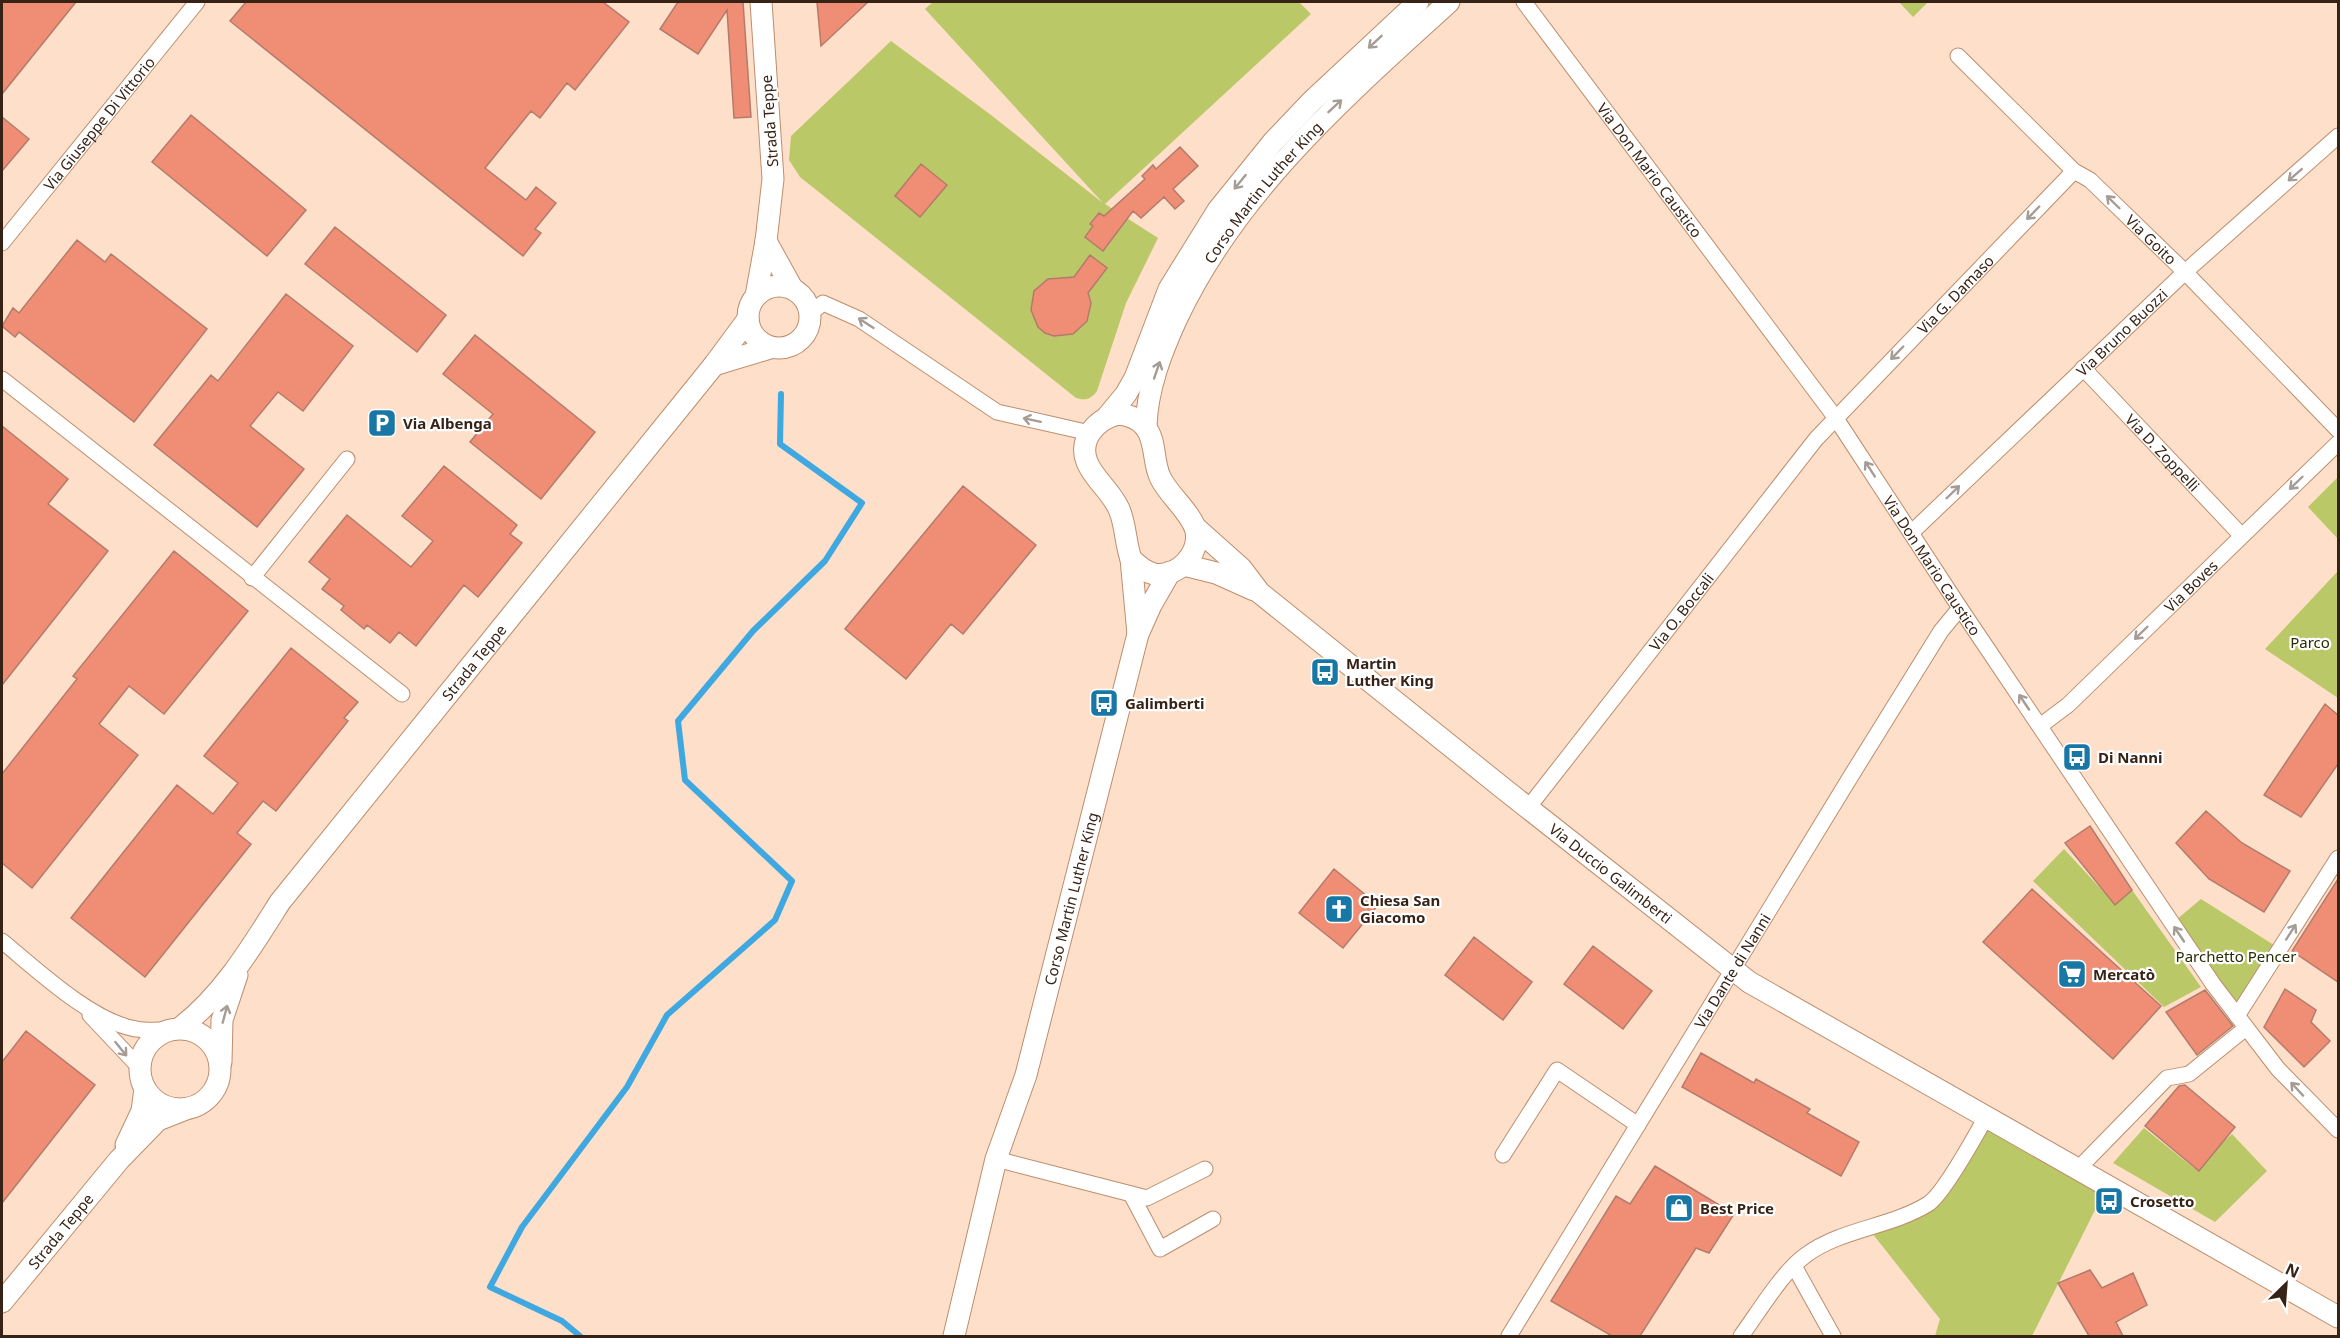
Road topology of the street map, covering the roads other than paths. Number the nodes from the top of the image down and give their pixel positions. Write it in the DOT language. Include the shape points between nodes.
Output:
graph roads {
  1 [pos="197,2"];
  2 [pos="761,2"];
  3 [pos="1418,2"];
  4 [pos="1449,2"];
  5 [pos="1524,2"];
  6 [pos="1958,56"];
  7 [pos="2338,136"];
  8 [pos="2074,171"];
  9 [pos="766,241"];
  10 [pos="2,243"];
  11 [pos="2185,272"];
  12 [pos="792,288"];
  13 [pos="756,296"];
  14 [pos="811,313"];
  15 [pos="748,319"];
  16 [pos="770,348"];
  17 [pos="714,365"];
  18 [pos="2083,368"];
  19 [pos="2,379"];
  20 [pos="1107,417"];
  21 [pos="1835,417"];
  22 [pos="1146,427"];
  23 [pos="2338,430"];
  24 [pos="1090,432"];
  25 [pos="2338,443"];
  26 [pos="348,459"];
  27 [pos="1195,527"];
  28 [pos="1911,533"];
  29 [pos="2241,535"];
  30 [pos="1131,559"];
  31 [pos="1177,568"];
  32 [pos="252,578"];
  33 [pos="1260,593"];
  34 [pos="1960,608"];
  35 [pos="1138,634"];
  36 [pos="402,694"];
  37 [pos="2040,726"];
  38 [pos="1528,808"];
  39 [pos="2338,858"];
  40 [pos="2,941"];
  41 [pos="240,966"];
  42 [pos="1733,969"];
  43 [pos="74,998"];
  44 [pos="2241,1022"];
  45 [pos="174,1029"];
  46 [pos="221,1064"];
  47 [pos="140,1068"];
  48 [pos="145,1089"];
  49 [pos="186,1109"];
  50 [pos="1986,1117"];
  51 [pos="1638,1125"];
  52 [pos="2338,1130"];
  53 [pos="1503,1155"];
  54 [pos="119,1160"];
  55 [pos="996,1160"];
  56 [pos="1205,1169"];
  57 [pos="2078,1169"];
  58 [pos="1131,1194"];
  59 [pos="1214,1219"];
  60 [pos="1794,1266"];
  61 [pos="2,1302"];
  62 [pos="2337,1312"];
  63 [pos="954,1336"];
  64 [pos="1509,1336"];
  65 [pos="1741,1336"];
  66 [pos="1833,1336"];
  1 -- 10 [label="street, Via Giuseppe Di Vittorio"];
  2 -- 9 [label="street, Strada Teppe" via="773,179"];
  3 -- 20 [label="street, Corso Martin Luther King, one-way" via="1303,110 1218,210 1169,289 1135,378"];
  22 -- 4 [label="street, Corso Martin Luther King, one-way" via="1148,398 1170,333 1197,277 1237,219 1328,113"];
  5 -- 21 [label="street, Via Don Mario Caustico"];
  6 -- 8 [label="street, Via Goito"];
  7 -- 11 [label="street, Via Bruno Buozzi, one-way"];
  11 -- 8 [label="street, Via Goito, one-way" via="2090,180"];
  8 -- 21 [label="street, Via G. Damaso, one-way"];
  9 -- 12 [label="street"];
  9 -- 13 [label="street, Strada Teppe"];
  11 -- 18 [label="street, Via Bruno Buozzi"];
  11 -- 23 [label="street, Via Goito"];
  12 -- 13 [label="street" via="773,286"];
  12 -- 14 [label="street" via="801,294"];
  13 -- 15 [label="street"];
  14 -- 16 [label="street" via="800,341 791,347"];
  24 -- 14 [label="street, one-way" via="997,412 860,319 822,303"];
  15 -- 16 [label="street" via="754,337"];
  15 -- 17 [label="street, Strada Teppe"];
  16 -- 17 [label="street"];
  17 -- 41 [label="street, Strada Teppe" via="280,903"];
  28 -- 18 [label="street, Via Bruno Buozzi, one-way"];
  18 -- 29 [label="street, Via D. Zoppelli"];
  19 -- 32 [label="street"];
  20 -- 22 [label="street" via="1127,415"];
  20 -- 24 [label="street, Corso Martin Luther King"];
  28 -- 21 [label="street, Via Don Mario Caustico, one-way"];
  21 -- 38 [label="street, Via O. Boccali"];
  22 -- 27 [label="street, Via Duccio Galimberti" via="1159,476"];
  24 -- 30 [label="street, Corso Martin Luther King" via="1086,461 1120,511"];
  25 -- 29 [label="street, Via Boves, one-way"];
  26 -- 32 [label="street"];
  27 -- 31 [label="street, Corso Martin Luther King" via="1193,551"];
  27 -- 33 [label="street, Via Duccio Galimberti" via="1241,568"];
  28 -- 34 [label="street, Via Don Mario Caustico"];
  29 -- 37 [label="street, Via Boves, one-way" via="2068,705"];
  30 -- 31 [label="street, Via Duccio Galimberti" via="1152,573"];
  30 -- 35 [label="street, Corso Martin Luther King"];
  31 -- 33 [label="street, Via Duccio Galimberti" via="1225,576"];
  31 -- 35 [label="street, Corso Martin Luther King" via="1151,605"];
  32 -- 36 [label="street"];
  33 -- 38 [label="street, Via Duccio Galimberti"];
  37 -- 34 [label="street, Via Don Mario Caustico, one-way"];
  34 -- 42 [label="street, Via Dante di Nanni" via="1941,632"];
  35 -- 55 [label="street, Corso Martin Luther King" via="1026,1075"];
  44 -- 37 [label="street, Via Don Mario Caustico, one-way"];
  38 -- 42 [label="street, Via Duccio Galimberti"];
  44 -- 39 [label="street, one-way"];
  40 -- 43 [label="street"];
  41 -- 45 [label="street, Strada Teppe" via="200,1012"];
  46 -- 41 [label="street, Strada Teppe, one-way" via="222,1020"];
  42 -- 50 [label="street, Via Duccio Galimberti"];
  42 -- 51 [label="street, Via Dante di Nanni"];
  43 -- 45 [label="street" via="112,1022 136,1029"];
  43 -- 47 [label="street, one-way"];
  52 -- 44 [label="street, Via Don Mario Caustico, one-way" via="2286,1077"];
  44 -- 57 [label="street" via="2189,1074 2167,1078"];
  45 -- 46 [label="street" via="202,1035 217,1052"];
  45 -- 47 [label="street, Strada Teppe" via="148,1045"];
  46 -- 49 [label="street, Strada Teppe" via="216,1089 198,1106"];
  47 -- 48 [label="street, Strada Teppe"];
  48 -- 49 [label="street" via="158,1103 176,1110"];
  48 -- 54 [label="street, Strada Teppe" via="142,1110"];
  49 -- 54 [label="street, Strada Teppe" via="158,1120"];
  50 -- 57 [label="street, Via Duccio Galimberti"];
  50 -- 60 [label="street" via="1929,1204 1820,1247"];
  51 -- 53 [label="street" via="1557,1070"];
  51 -- 64 [label="street, Via Dante di Nanni"];
  54 -- 61 [label="street, Strada Teppe"];
  55 -- 58 [label="street"];
  55 -- 63 [label="street, Corso Martin Luther King"];
  56 -- 58 [label="street" via="1147,1198"];
  57 -- 62 [label="street, Via Duccio Galimberti"];
  58 -- 59 [label="street" via="1160,1249"];
  60 -- 65 [label="street"];
  60 -- 66 [label="street"];
}
